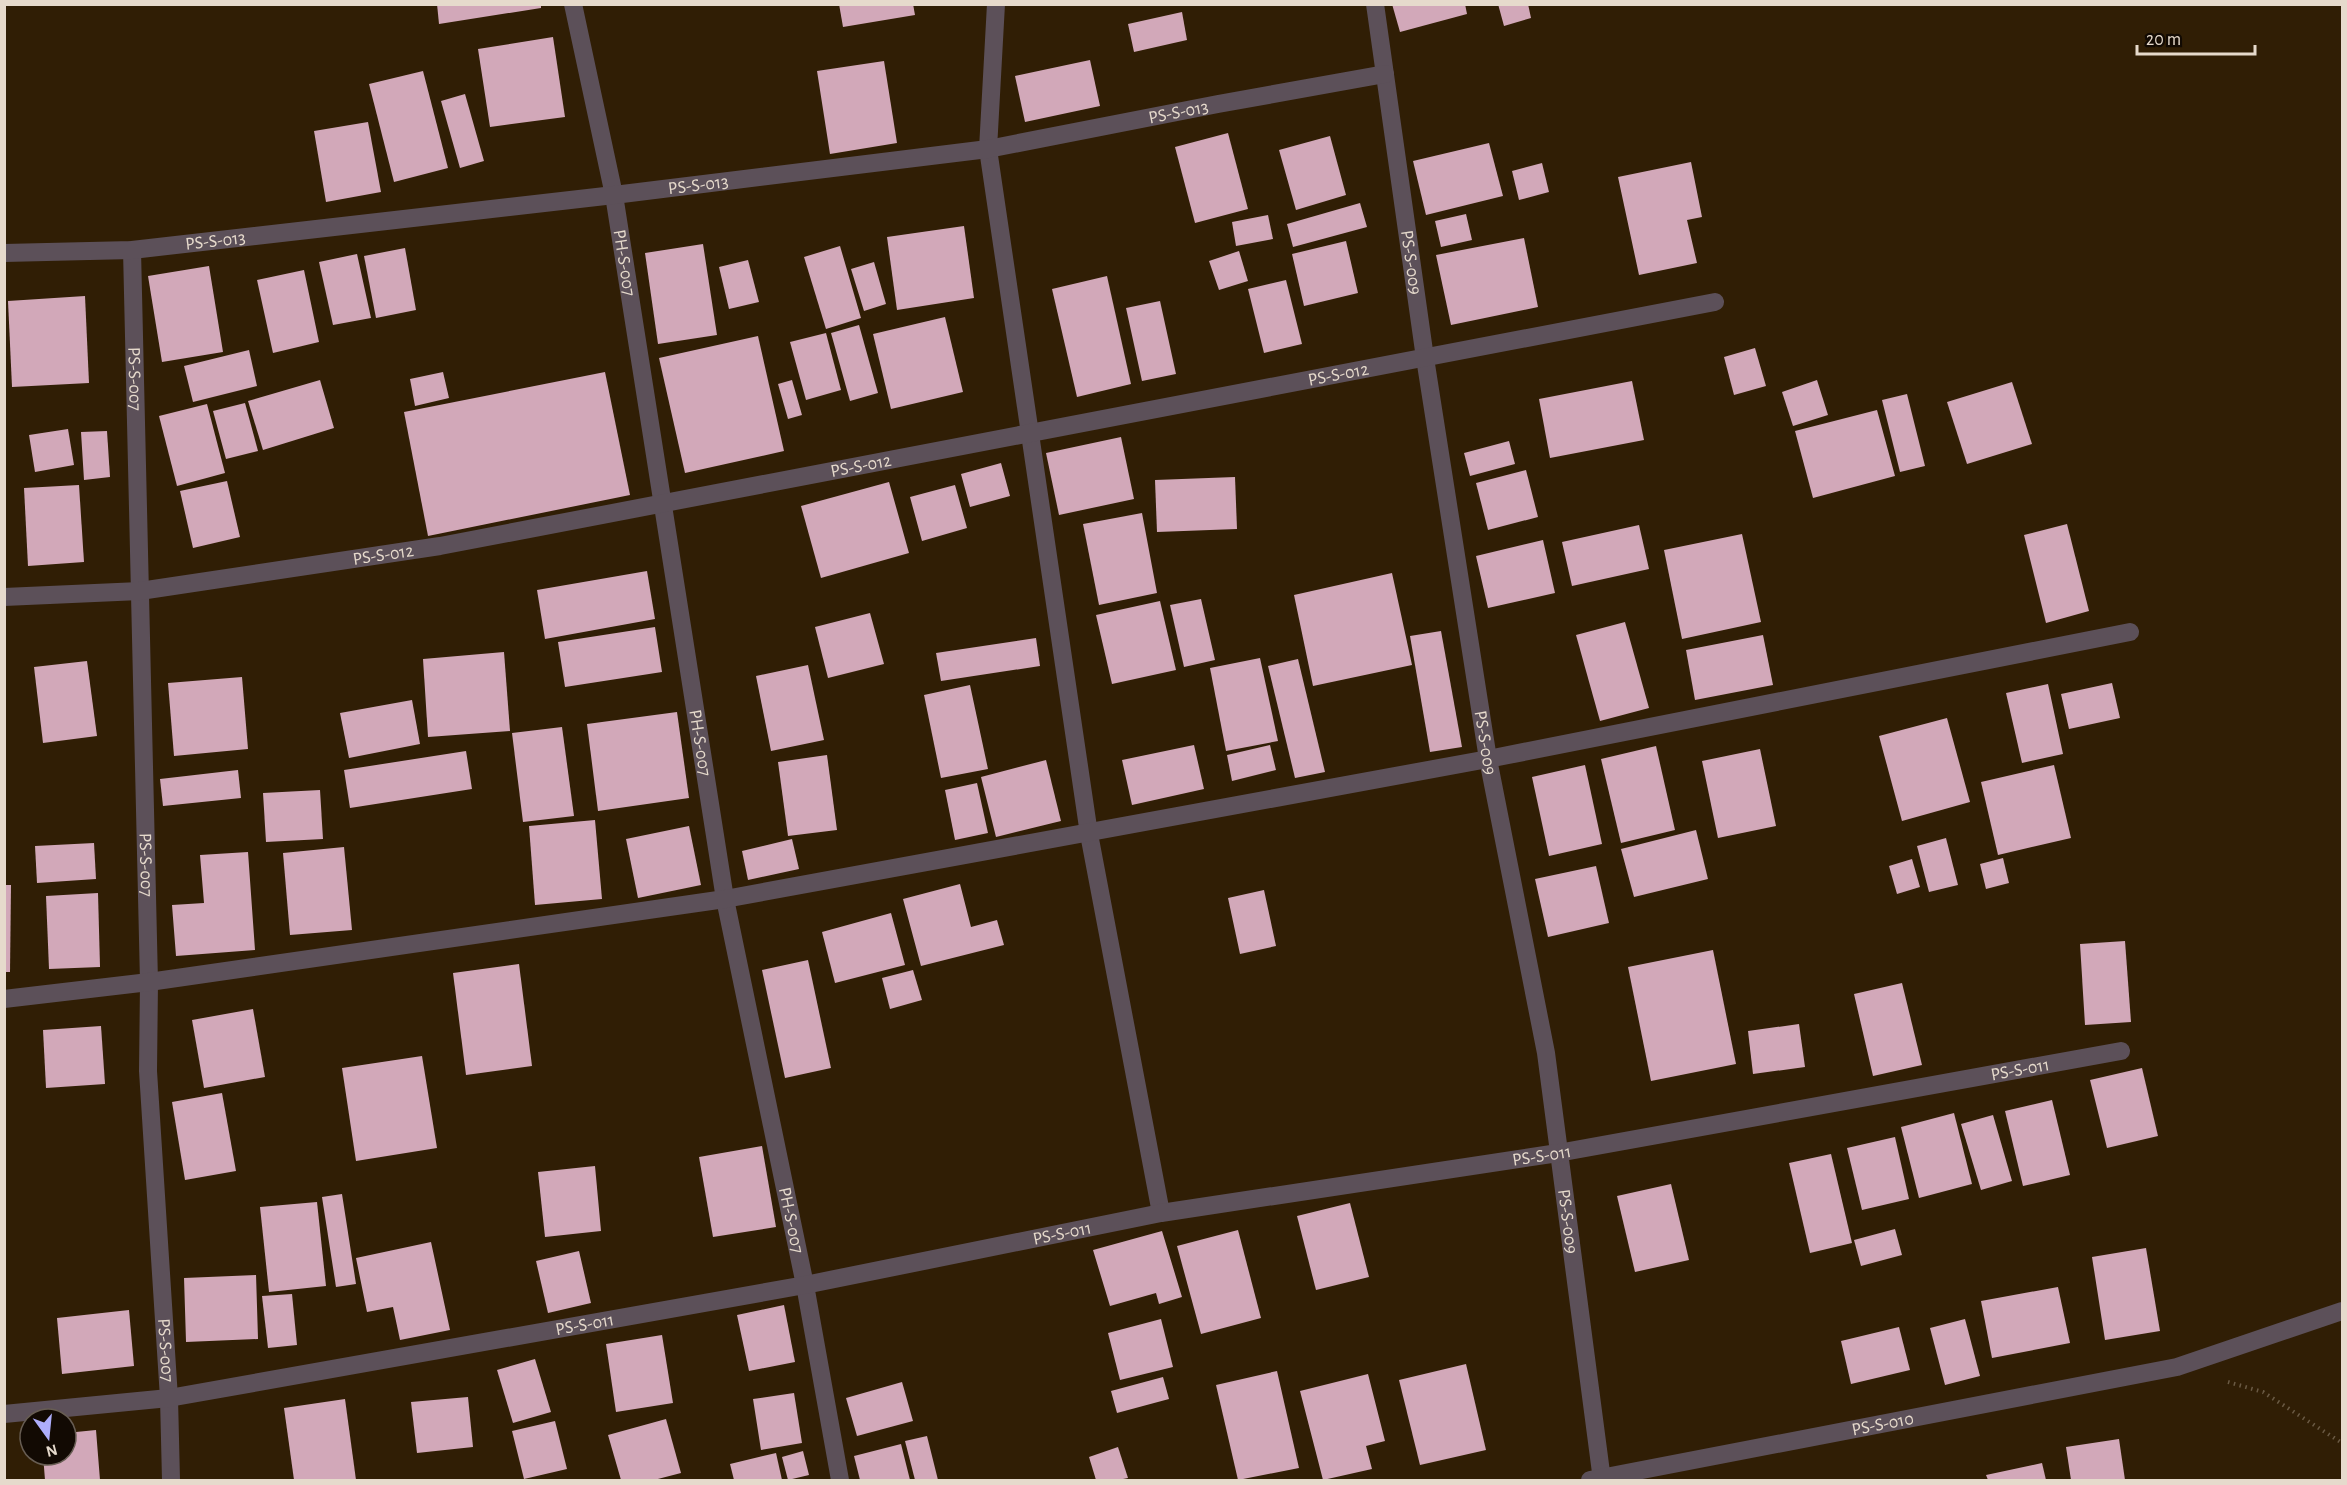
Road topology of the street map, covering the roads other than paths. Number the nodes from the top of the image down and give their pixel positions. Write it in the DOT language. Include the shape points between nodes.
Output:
graph roads {
  1 [pos="573,4"];
  2 [pos="996,4"];
  3 [pos="1375,4"];
  4 [pos="1385,74"];
  5 [pos="988,149"];
  6 [pos="614,195"];
  7 [pos="132,249"];
  8 [pos="4,253"];
  9 [pos="1715,302"];
  10 [pos="1425,358"];
  11 [pos="1029,434"];
  12 [pos="663,504"];
  13 [pos="140,591"];
  14 [pos="4,597"];
  15 [pos="2130,632"];
  16 [pos="1488,759"];
  17 [pos="1089,834"];
  18 [pos="725,899"];
  19 [pos="148,982"];
  20 [pos="4,999"];
  21 [pos="2121,1051"];
  22 [pos="1558,1152"];
  23 [pos="1161,1213"];
  24 [pos="805,1285"];
  25 [pos="2343,1311"];
  26 [pos="169,1398"];
  27 [pos="4,1413"];
  28 [pos="171,1480"];
  29 [pos="840,1480"];
  30 [pos="1598,1480"];
  1 -- 6 [label="street, PH-S-007"];
  2 -- 5 [label="street"];
  3 -- 4 [label="street, PS-S-009"];
  4 -- 5 [label="street, PS-S-013"];
  4 -- 10 [label="street, PS-S-009"];
  5 -- 6 [label="street, PS-S-013"];
  5 -- 11 [label="street"];
  6 -- 7 [label="street, PS-S-013"];
  6 -- 12 [label="street, PH-S-007"];
  7 -- 8 [label="street, PS-S-013"];
  7 -- 13 [label="street, PS-S-007"];
  9 -- 10 [label="street, PS-S-012"];
  10 -- 11 [label="street, PS-S-012"];
  10 -- 16 [label="street, PS-S-009"];
  11 -- 12 [label="street, PS-S-012"];
  11 -- 17 [label="street"];
  12 -- 13 [label="street, PS-S-012" via="440,546"];
  12 -- 18 [label="street, PH-S-007"];
  13 -- 14 [label="street, PS-S-012"];
  13 -- 19 [label="street, PS-S-007"];
  15 -- 16 [label="street"];
  16 -- 17 [label="street"];
  16 -- 22 [label="street, PS-S-009" via="1546,1053"];
  17 -- 18 [label="street"];
  17 -- 23 [label="street"];
  18 -- 19 [label="street"];
  18 -- 24 [label="street, PH-S-007"];
  19 -- 20 [label="street"];
  19 -- 26 [label="street, PS-S-007" via="148,1071"];
  21 -- 22 [label="street, PS-S-011"];
  22 -- 23 [label="street, PS-S-011"];
  22 -- 30 [label="street, PS-S-009"];
  23 -- 24 [label="street, PS-S-011"];
  24 -- 26 [label="street, PS-S-011"];
  24 -- 29 [label="street, PH-S-007"];
  25 -- 30 [label="street, PS-S-010" via="2177,1367"];
  26 -- 27 [label="street, PS-S-011"];
  26 -- 28 [label="street, PS-S-007"];
}
